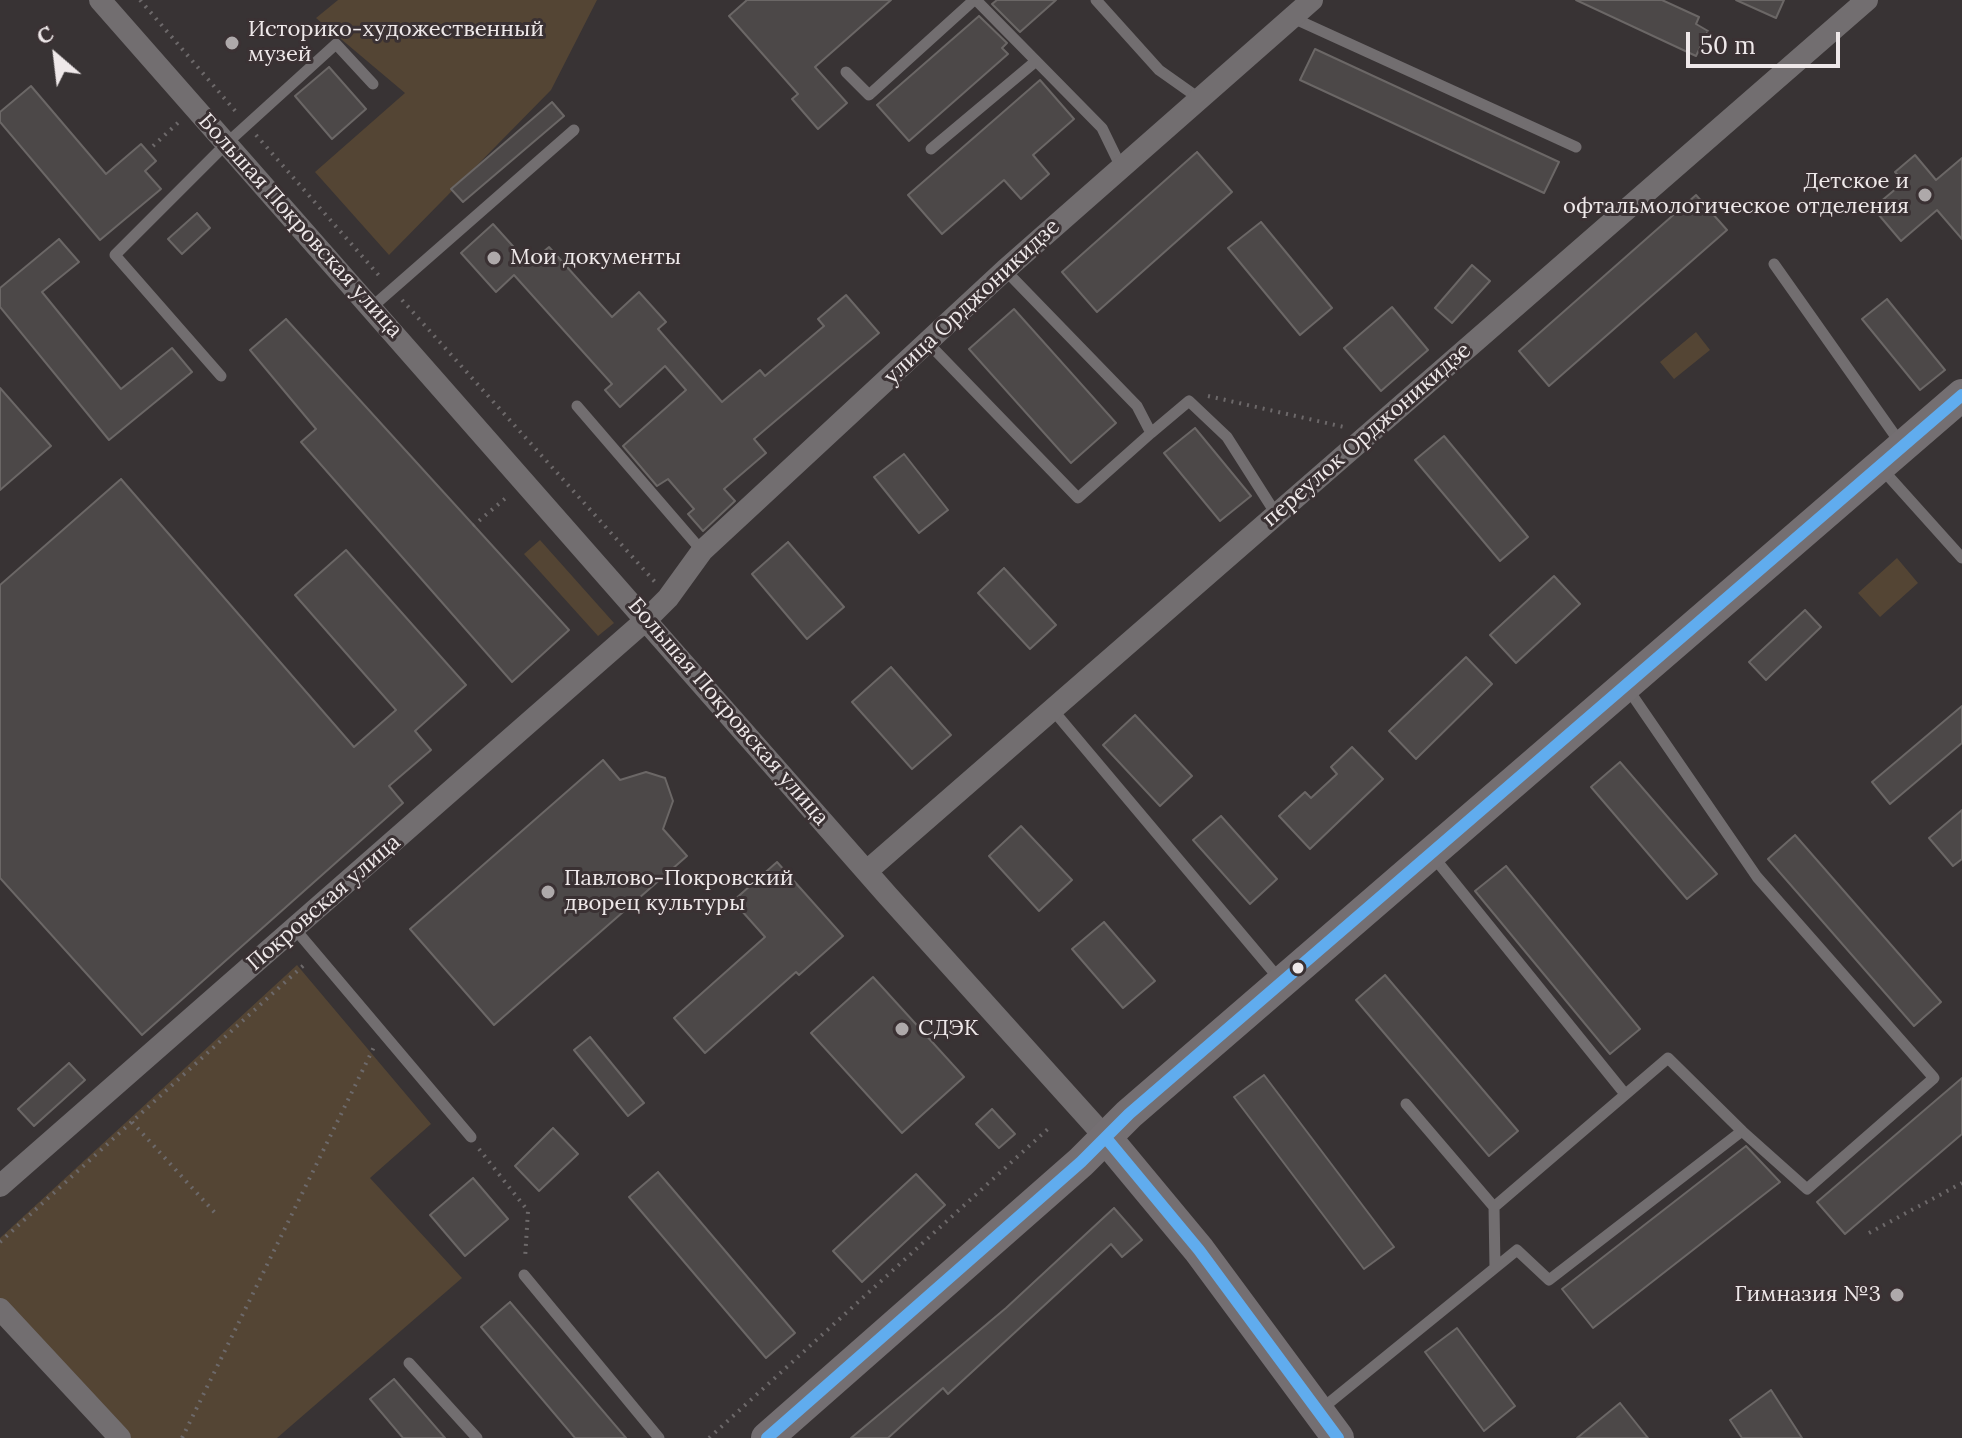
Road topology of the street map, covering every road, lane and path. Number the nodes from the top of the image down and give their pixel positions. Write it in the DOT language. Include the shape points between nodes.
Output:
graph roads {
  1 [pos="100,0"];
  2 [pos="975,0"];
  3 [pos="1096,0"];
  4 [pos="1312,0"];
  5 [pos="1867,0"];
  6 [pos="1293,18"];
  7 [pos="1036,61"];
  8 [pos="846,72"];
  9 [pos="373,84"];
  10 [pos="1200,99"];
  11 [pos="182,119"];
  12 [pos="574,130"];
  13 [pos="227,143"];
  14 [pos="153,146"];
  15 [pos="1576,147"];
  16 [pos="931,149"];
  17 [pos="1121,167"];
  18 [pos="339,229"];
  19 [pos="1774,264"];
  20 [pos="1005,270"];
  21 [pos="392,290"];
  22 [pos="366,300"];
  23 [pos="928,343"];
  24 [pos="221,376"];
  25 [pos="1962,395"];
  26 [pos="1189,401"];
  27 [pos="577,406"];
  28 [pos="1151,433"];
  29 [pos="1370,433"];
  30 [pos="1892,458"];
  31 [pos="509,495"];
  32 [pos="1276,514"];
  33 [pos="473,526"];
  34 [pos="702,551"];
  35 [pos="1962,558"];
  36 [pos="659,587"];
  37 [pos="647,619"];
  38 [pos="1627,687"];
  39 [pos="1052,709"];
  40 [pos="1432,855"];
  41 [pos="867,871"];
  42 [pos="295,929"];
  43 [pos="316,954"];
  44 [pos="1281,982"];
  45 [pos="382,1032"];
  46 [pos="1625,1094"];
  47 [pos="1406,1104"];
  48 [pos="132,1122"];
  49 [pos="1050,1127"];
  50 [pos="1742,1131"];
  51 [pos="471,1137"];
  52 [pos="1106,1138"];
  53 [pos="1962,1183"];
  54 [pos="0,1186"];
  55 [pos="1494,1207"];
  56 [pos="216,1214"];
  57 [pos="1869,1233"];
  58 [pos="0,1242"];
  59 [pos="1495,1268"];
  60 [pos="524,1275"];
  61 [pos="0,1309"];
  62 [pos="409,1363"];
  63 [pos="1318,1411"];
  64 [pos="120,1438"];
  65 [pos="182,1438"];
  66 [pos="477,1438"];
  67 [pos="659,1438"];
  68 [pos="709,1438"];
  69 [pos="767,1438"];
  70 [pos="1338,1438"];
  1 -- 13 [label="street, Большая Покровская улица"];
  2 -- 7 [label="lane"];
  2 -- 8 [label="lane" via="869,95"];
  3 -- 10 [label="lane" via="1159,70"];
  4 -- 6 [label="street, улица Орджоникидзе"];
  5 -- 29 [label="street, переулок Орджоникидзе"];
  6 -- 10 [label="street, улица Орджоникидзе"];
  6 -- 15 [label="lane"];
  7 -- 16 [label="lane"];
  7 -- 17 [label="lane" via="1102,128"];
  9 -- 13 [label="lane" via="336,44"];
  10 -- 17 [label="street, улица Орджоникидзе"];
  11 -- 14 [label="path"];
  12 -- 21 [label="lane"];
  13 -- 22 [label="street, Большая Покровская улица"];
  13 -- 24 [label="lane" via="115,255"];
  17 -- 20 [label="street, улица Орджоникидзе"];
  18 -- 21 [label="path"];
  19 -- 30 [label="lane"];
  20 -- 23 [label="street, улица Орджоникидзе"];
  20 -- 28 [label="lane" via="1137,406"];
  21 -- 22 [label="lane"];
  21 -- 36 [label="path"];
  22 -- 37 [label="street, Большая Покровская улица"];
  23 -- 28 [label="lane" via="1078,498"];
  23 -- 34 [label="street, улица Орджоникидзе"];
  25 -- 30 [label="main road"];
  26 -- 28 [label="lane"];
  26 -- 29 [label="path" via="1198,394"];
  26 -- 32 [label="lane" via="1227,437"];
  27 -- 34 [label="lane"];
  29 -- 32 [label="street, переулок Орджоникидзе"];
  30 -- 35 [label="lane"];
  30 -- 38 [label="main road"];
  31 -- 33 [label="path"];
  32 -- 39 [label="street, переулок Орджоникидзе"];
  34 -- 37 [label="street, улица Орджоникидзе"];
  37 -- 41 [label="street, Большая Покровская улица"];
  37 -- 42 [label="street, Покровская улица"];
  38 -- 40 [label="main road"];
  38 -- 50 [label="lane" via="1757,877 1934,1078 1807,1189"];
  39 -- 41 [label="street, переулок Орджоникидзе"];
  39 -- 44 [label="lane"];
  40 -- 44 [label="main road"];
  40 -- 46 [label="lane"];
  41 -- 52 [label="street, Большая Покровская улица"];
  42 -- 43 [label="lane"];
  42 -- 54 [label="street, Покровская улица"];
  43 -- 45 [label="lane"];
  43 -- 48 [label="path"];
  44 -- 52 [label="main road"];
  45 -- 51 [label="lane"];
  45 -- 65 [label="path"];
  46 -- 50 [label="lane" via="1668,1058"];
  46 -- 55 [label="lane"];
  47 -- 55 [label="lane"];
  48 -- 56 [label="path"];
  48 -- 58 [label="path"];
  49 -- 68 [label="path"];
  50 -- 59 [label="lane" via="1549,1280 1517,1250"];
  51 -- 60 [label="path" via="528,1211"];
  52 -- 63 [label="main road, Большая Покровская улица" via="1199,1250"];
  52 -- 69 [label="main road"];
  53 -- 57 [label="path"];
  55 -- 59 [label="lane"];
  59 -- 63 [label="lane"];
  60 -- 67 [label="lane"];
  61 -- 64 [label="street"];
  62 -- 66 [label="lane"];
  63 -- 70 [label="main road, Большая Покровская улица"];
}
